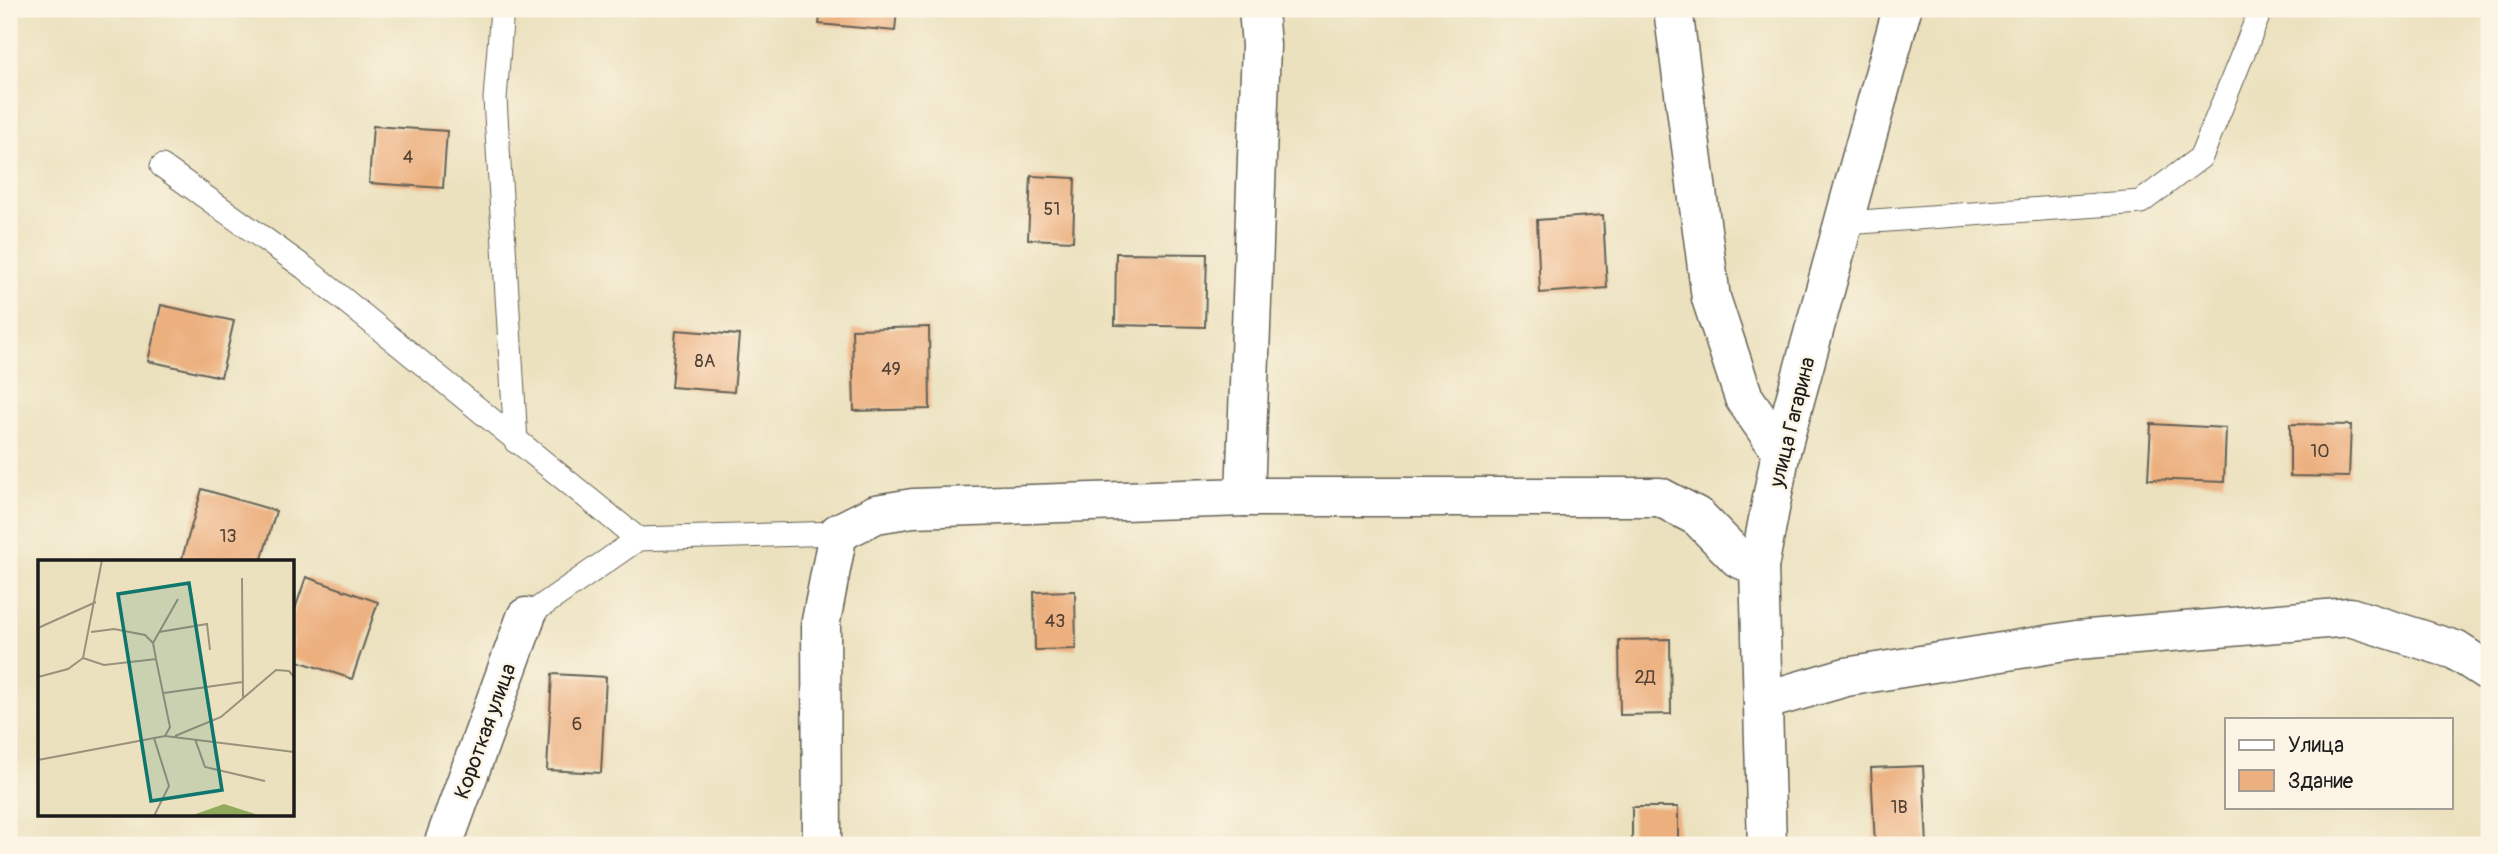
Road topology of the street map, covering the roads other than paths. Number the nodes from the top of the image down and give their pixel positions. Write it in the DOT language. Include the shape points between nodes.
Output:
graph roads {
  1 [pos="502,9"];
  2 [pos="1258,9"];
  3 [pos="1674,9"];
  4 [pos="1902,9"];
  5 [pos="2260,9"];
  6 [pos="162,166"];
  7 [pos="1846,223"];
  8 [pos="516,442"];
  9 [pos="1781,451"];
  10 [pos="1245,497"];
  11 [pos="838,533"];
  12 [pos="638,539"];
  13 [pos="1759,567"];
  14 [pos="526,617"];
  15 [pos="2489,673"];
  16 [pos="1763,701"];
  17 [pos="443,845"];
  18 [pos="821,845"];
  19 [pos="1767,845"];
  1 -- 8 [label="lane" via="495,99"];
  2 -- 10 [label="street" via="1261,45"];
  3 -- 9 [label="street" via="1711,298 1744,398"];
  4 -- 7 [label="street, улица Гагарина"];
  5 -- 7 [label="lane" via="2201,157 2141,202"];
  6 -- 8 [label="lane" via="305,268"];
  7 -- 9 [label="street, улица Гагарина"];
  8 -- 12 [label="lane"];
  9 -- 13 [label="street, улица Гагарина"];
  10 -- 11 [label="street" via="913,508 877,514"];
  10 -- 13 [label="street" via="1660,497 1698,517 1738,558"];
  11 -- 12 [label="lane"];
  11 -- 18 [label="street" via="821,621"];
  12 -- 14 [label="lane"];
  13 -- 16 [label="street, улица Гагарина"];
  14 -- 17 [label="street, Короткая улица"];
  15 -- 16 [label="street" via="2455,650 2350,617 2050,644 1846,677"];
  16 -- 19 [label="street, улица Гагарина"];
}
